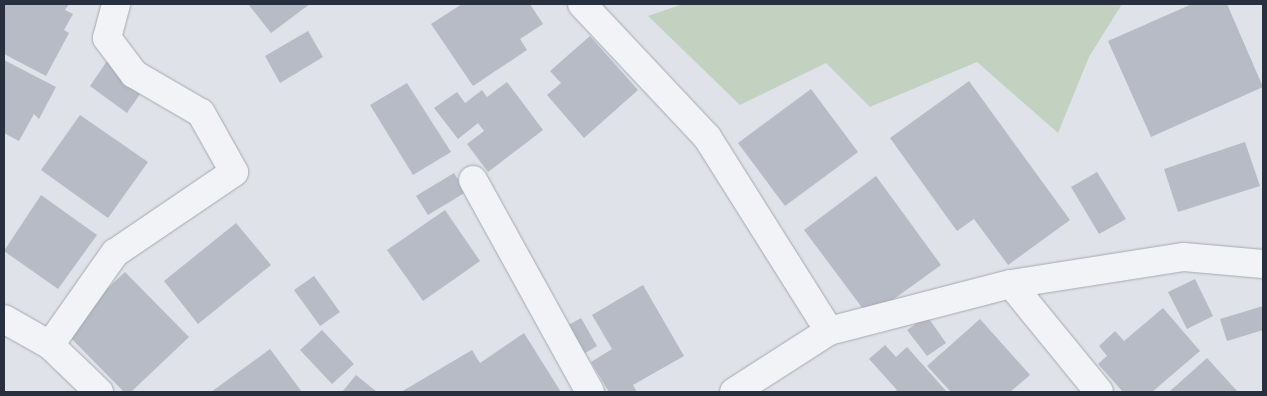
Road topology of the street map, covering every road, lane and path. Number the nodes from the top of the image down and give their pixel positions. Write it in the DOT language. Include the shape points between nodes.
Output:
graph roads {
  1 [pos="113,4"];
  2 [pos="582,4"];
  3 [pos="473,180"];
  4 [pos="1263,264"];
  5 [pos="1011,284"];
  6 [pos="4,319"];
  7 [pos="828,331"];
  8 [pos="50,346"];
  9 [pos="99,392"];
  10 [pos="590,392"];
  11 [pos="734,392"];
  12 [pos="1099,392"];
  1 -- 8 [label="street" via="106,38 134,74 201,113 234,172 116,252"];
  2 -- 7 [label="street" via="707,137"];
  3 -- 10 [label="street"];
  4 -- 5 [label="street" via="1184,257"];
  5 -- 7 [label="street"];
  5 -- 12 [label="street"];
  6 -- 8 [label="street"];
  7 -- 11 [label="street"];
  8 -- 9 [label="street"];
}
